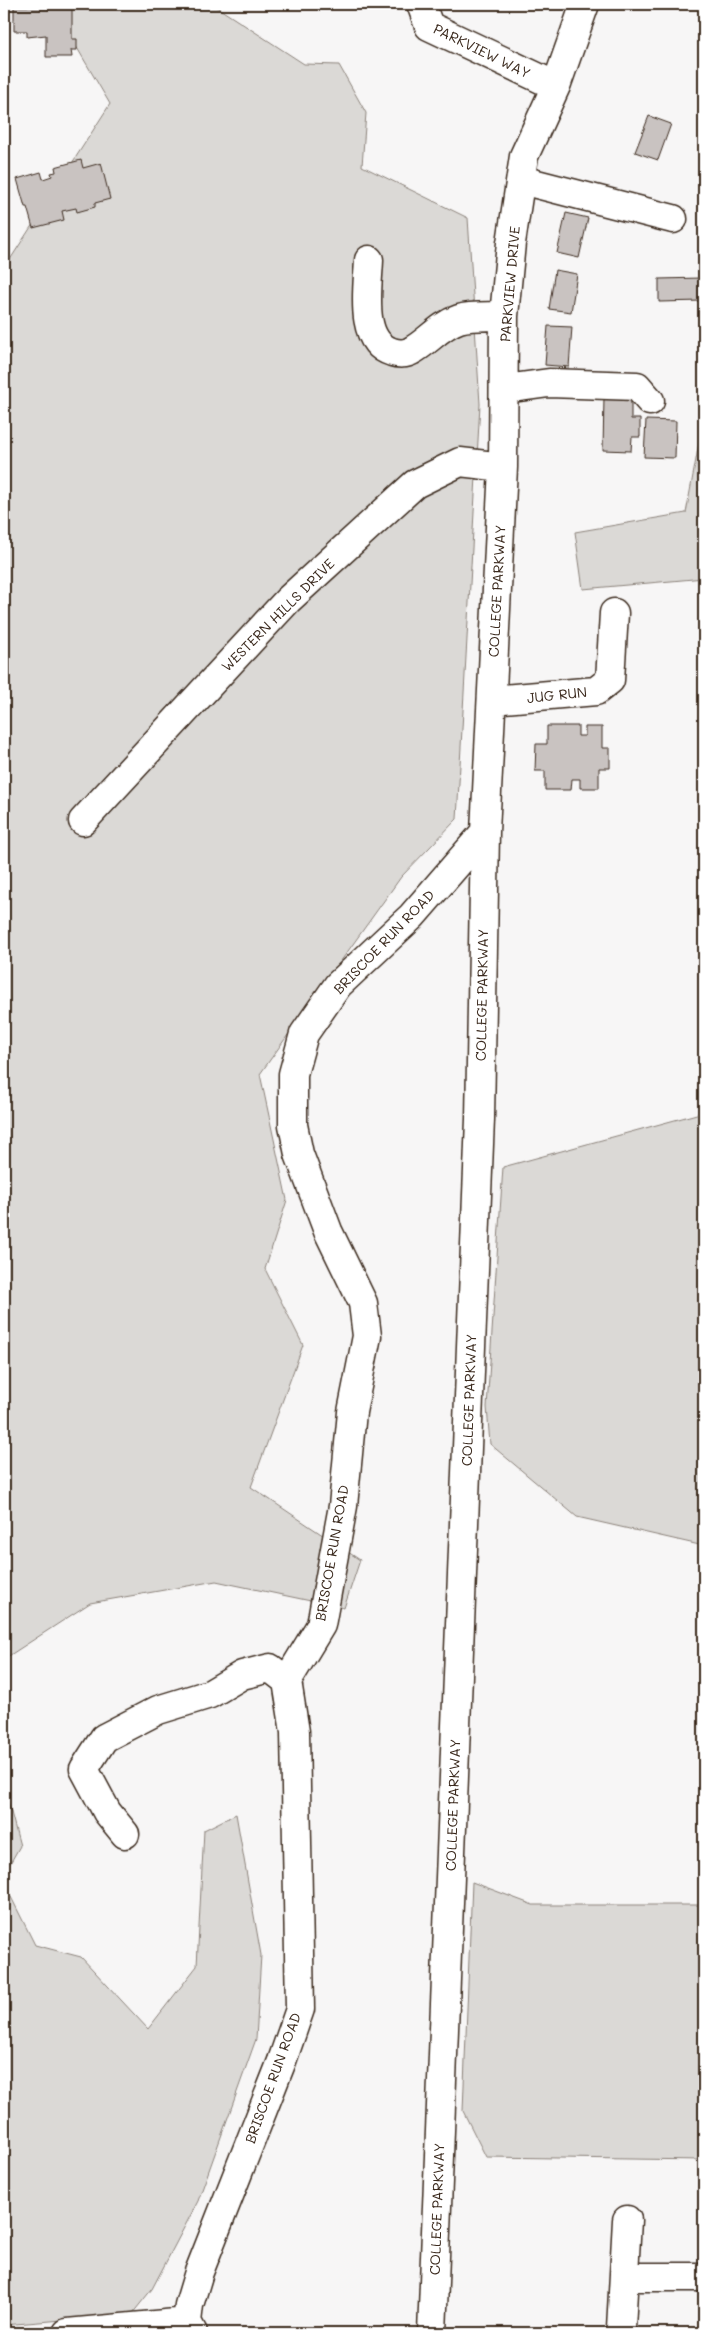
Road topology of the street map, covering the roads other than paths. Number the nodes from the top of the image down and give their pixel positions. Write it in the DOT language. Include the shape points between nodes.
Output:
graph roads {
  1 [pos="421,4"];
  2 [pos="585,4"];
  3 [pos="556,86"];
  4 [pos="521,180"];
  5 [pos="673,218"];
  6 [pos="369,260"];
  7 [pos="504,316"];
  8 [pos="505,389"];
  9 [pos="650,401"];
  10 [pos="503,467"];
  11 [pos="614,613"];
  12 [pos="492,700"];
  13 [pos="82,821"];
  14 [pos="485,832"];
  15 [pos="287,1681"];
  16 [pos="125,1834"];
  17 [pos="627,2220"];
  18 [pos="624,2276"];
  19 [pos="704,2277"];
  20 [pos="191,2329"];
  21 [pos="67,2333"];
  22 [pos="432,2333"];
  23 [pos="618,2333"];
  1 -- 3 [label="street, PARKVIEW WAY" via="429,26"];
  2 -- 3 [label="street, PARKVIEW DRIVE"];
  3 -- 4 [label="street, PARKVIEW DRIVE" via="524,156"];
  4 -- 5 [label="street"];
  4 -- 7 [label="street, PARKVIEW DRIVE"];
  6 -- 7 [label="street" via="366,312 378,343 388,351 398,354 410,352 459,319"];
  7 -- 8 [label="street, PARKVIEW DRIVE"];
  8 -- 9 [label="street" via="549,383 637,386"];
  8 -- 10 [label="street, PARKVIEW DRIVE"];
  10 -- 12 [label="street, COLLEGE PARKWAY"];
  10 -- 13 [label="street, WESTERN HILLS DRIVE" via="460,462 415,484 288,600"];
  11 -- 12 [label="street, JUG RUN" via="610,680 596,691"];
  12 -- 14 [label="street, COLLEGE PARKWAY"];
  14 -- 15 [label="street, BRISCOE RUN ROAD" via="412,916 338,985 304,1034 293,1074 293,1125 299,1154 328,1231 364,1303 367,1336 352,1412 343,1506 321,1625"];
  14 -- 22 [label="street, COLLEGE PARKWAY" via="480,1120"];
  15 -- 16 [label="street" via="270,1668 242,1674 210,1694 158,1710 104,1738 84,1769 107,1812"];
  15 -- 20 [label="street, BRISCOE RUN ROAD" via="295,1732 300,2009 199,2272 189,2305"];
  17 -- 18 [label="street"];
  18 -- 19 [label="street"];
  18 -- 23 [label="street"];
  20 -- 21 [label="street"];
}
